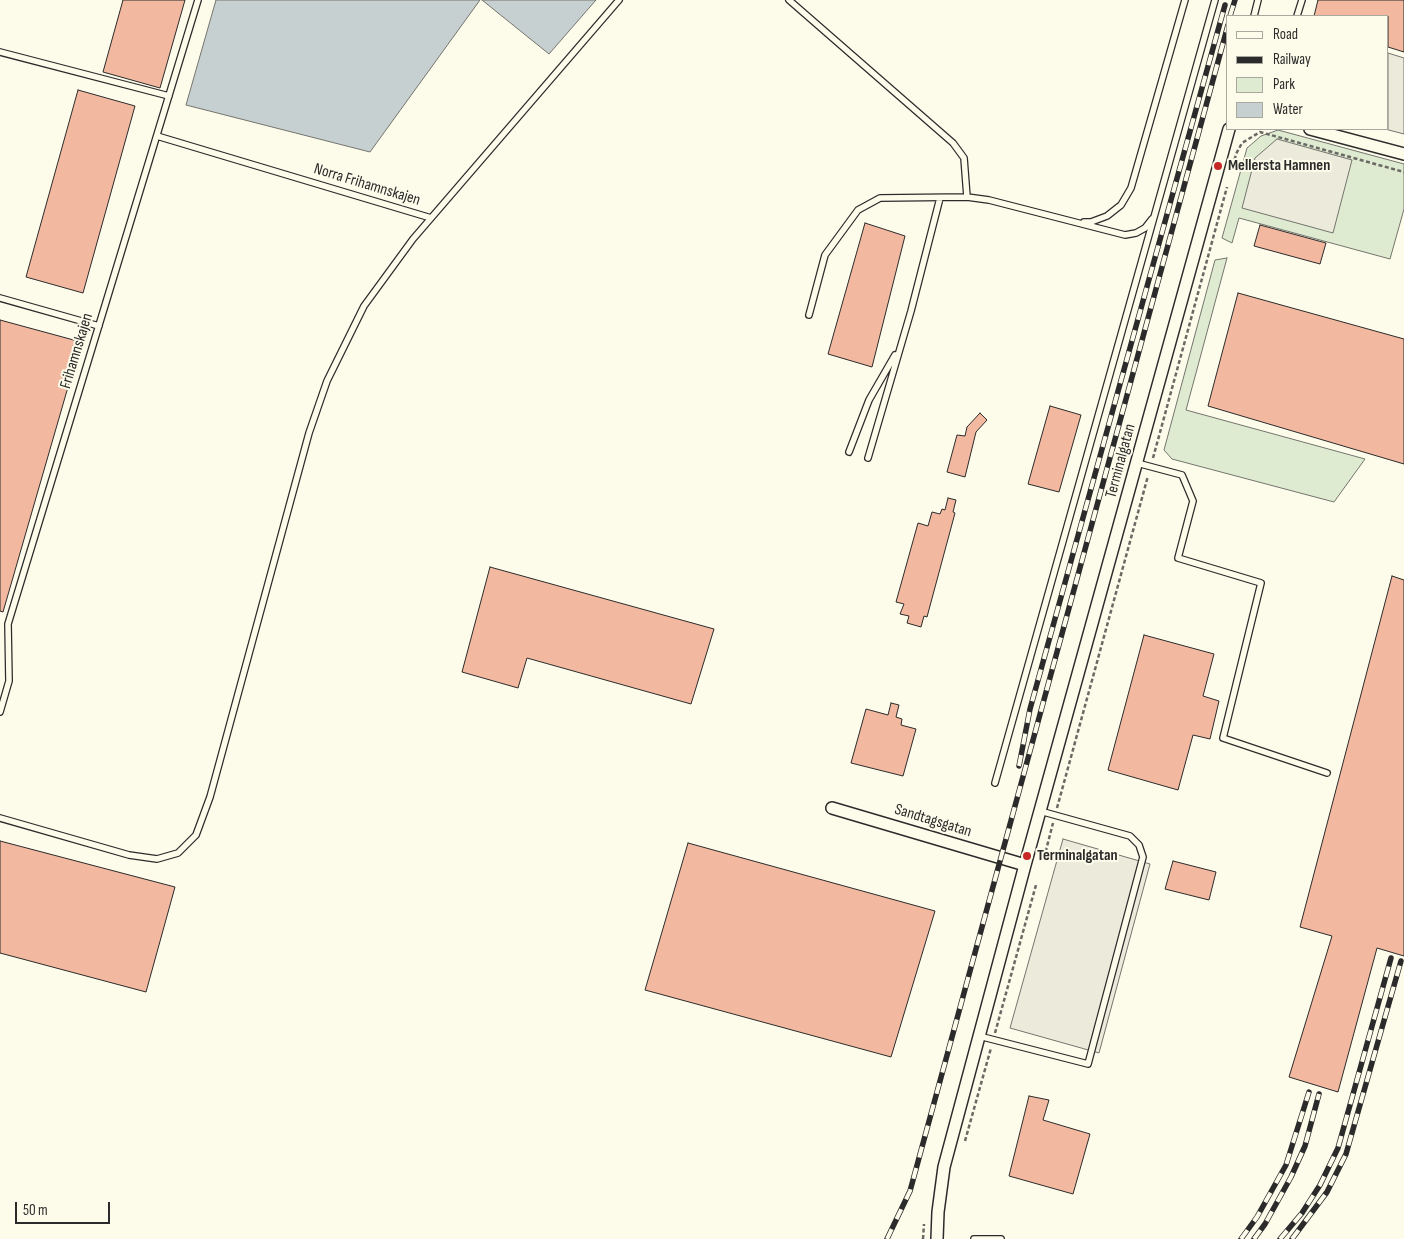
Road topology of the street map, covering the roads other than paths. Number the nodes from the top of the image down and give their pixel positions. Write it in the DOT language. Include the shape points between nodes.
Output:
graph roads {
  1 [pos="198,0"];
  2 [pos="619,0"];
  3 [pos="790,0"];
  4 [pos="1185,0"];
  5 [pos="1214,0"];
  6 [pos="1258,0"];
  7 [pos="1302,0"];
  8 [pos="1254,15"];
  9 [pos="1297,15"];
  10 [pos="0,52"];
  11 [pos="169,96"];
  12 [pos="1229,130"];
  13 [pos="1318,130"];
  14 [pos="1340,133"];
  15 [pos="157,136"];
  16 [pos="1404,154"];
  17 [pos="967,197"];
  18 [pos="940,198"];
  19 [pos="1154,215"];
  20 [pos="430,218"];
  21 [pos="1076,222"];
  22 [pos="0,298"];
  23 [pos="911,311"];
  24 [pos="809,315"];
  25 [pos="99,326"];
  26 [pos="849,452"];
  27 [pos="868,458"];
  28 [pos="1137,464"];
  29 [pos="0,712"];
  30 [pos="1327,773"];
  31 [pos="995,783"];
  32 [pos="832,808"];
  33 [pos="1040,811"];
  34 [pos="0,818"];
  35 [pos="1025,866"];
  36 [pos="979,1036"];
  37 [pos="937,1239"];
  38 [pos="974,1239"];
  39 [pos="1001,1239"];
  1 -- 11 [label="lane, Frihamnskajen"];
  2 -- 20 [label="lane, Norra Frihamnskajen"];
  3 -- 17 [label="lane" via="953,142 964,158"];
  4 -- 21 [label="lane" via="1131,188 1121,205 1107,216 1091,222"];
  5 -- 19 [label="lane"];
  6 -- 8 [label="lane"];
  7 -- 9 [label="lane"];
  10 -- 11 [label="lane"];
  11 -- 15 [label="lane, Frihamnskajen"];
  12 -- 28 [label="street, Terminalgatan"];
  13 -- 14 [label="street"];
  14 -- 16 [label="street"];
  15 -- 20 [label="lane, Norra Frihamnskajen"];
  15 -- 25 [label="lane, Frihamnskajen"];
  17 -- 18 [label="lane"];
  17 -- 21 [label="lane"];
  18 -- 23 [label="lane"];
  18 -- 24 [label="lane" via="880,198 858,210 826,255"];
  19 -- 21 [label="lane" via="1145,228 1125,235"];
  19 -- 31 [label="lane"];
  20 -- 34 [label="lane" via="364,306 327,381 309,433 210,797 196,835 178,853 157,858 129,855"];
  22 -- 25 [label="lane"];
  23 -- 26 [label="lane" via="890,366 869,400"];
  23 -- 27 [label="lane"];
  25 -- 29 [label="lane, Frihamnskajen" via="8,624 9,681"];
  28 -- 30 [label="lane" via="1182,475 1193,501 1178,558 1261,583 1223,738"];
  28 -- 33 [label="street, Terminalgatan"];
  32 -- 35 [label="street, Sandtagsgatan"];
  33 -- 35 [label="street, Terminalgatan"];
  33 -- 36 [label="lane" via="1130,836 1139,845 1143,857 1088,1064"];
  35 -- 36 [label="street, Terminalgatan"];
  36 -- 37 [label="street, Terminalgatan" via="944,1166"];
  38 -- 39 [label="lane"];
}
